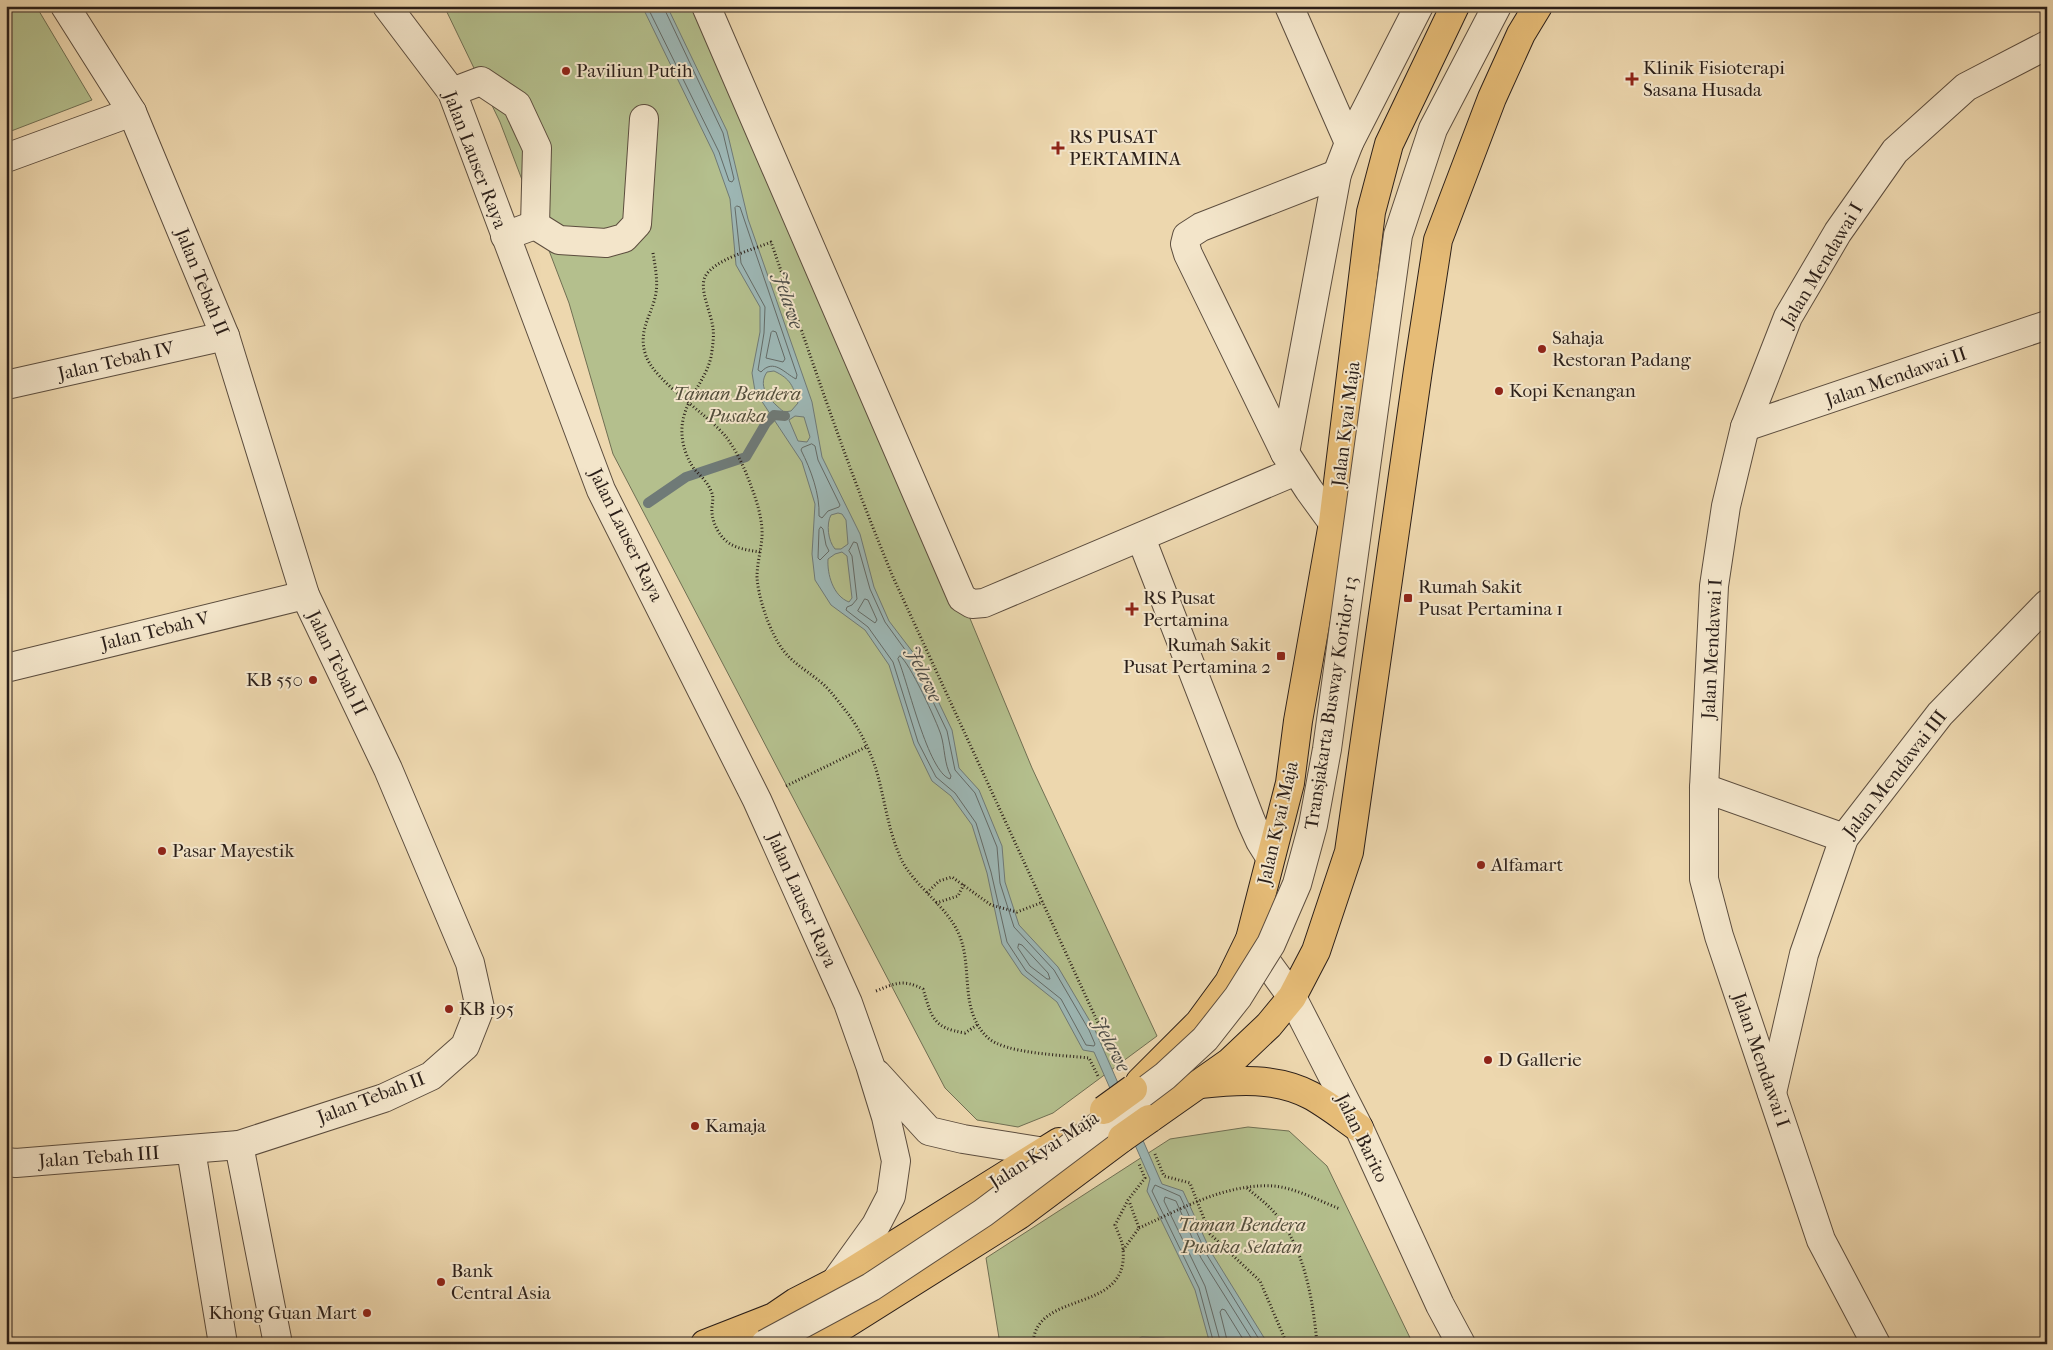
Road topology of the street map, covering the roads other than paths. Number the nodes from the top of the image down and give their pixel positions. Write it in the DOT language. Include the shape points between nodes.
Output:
graph roads {
  1 [pos="65,6"];
  2 [pos="387,6"];
  3 [pos="706,6"];
  4 [pos="1289,6"];
  5 [pos="1419,6"];
  6 [pos="1455,6"];
  7 [pos="1497,6"];
  8 [pos="1538,6"];
  9 [pos="2047,45"];
  10 [pos="452,92"];
  11 [pos="132,112"];
  12 [pos="644,119"];
  13 [pos="1349,143"];
  14 [pos="6,158"];
  15 [pos="1337,174"];
  16 [pos="535,225"];
  17 [pos="505,236"];
  18 [pos="2047,326"];
  19 [pos="225,336"];
  20 [pos="6,385"];
  21 [pos="1745,427"];
  22 [pos="1291,462"];
  23 [pos="1333,523"];
  24 [pos="1395,536"];
  25 [pos="1141,538"];
  26 [pos="305,595"];
  27 [pos="2047,604"];
  28 [pos="6,668"];
  29 [pos="1704,788"];
  30 [pos="1844,838"];
  31 [pos="1270,857"];
  32 [pos="1250,939"];
  33 [pos="1292,997"];
  34 [pos="870,1065"];
  35 [pos="1199,1084"];
  36 [pos="1772,1093"];
  37 [pos="1359,1128"];
  38 [pos="240,1145"];
  39 [pos="191,1150"];
  40 [pos="1045,1152"];
  41 [pos="6,1162"];
  42 [pos="835,1282"];
  43 [pos="223,1344"];
  44 [pos="278,1344"];
  45 [pos="705,1344"];
  46 [pos="765,1344"];
  47 [pos="814,1344"];
  48 [pos="1461,1344"];
  49 [pos="1876,1344"];
  1 -- 11 [label="street, Jalan Tebah II"];
  2 -- 10 [label="street, Jalan Lauser Raya"];
  3 -- 25 [label="street" via="962,598 972,604 984,603"];
  4 -- 13 [label="street"];
  5 -- 13 [label="street"];
  6 -- 23 [label="main road, Jalan Kyai Maja" via="1389,144 1371,212"];
  7 -- 46 [label="street, Transjakarta Busway Koridor 13, bridge" via="1433,129 1398,235 1327,749 1313,825 1297,884 1271,944 1238,997 1205,1039 1165,1076 982,1213 871,1287"];
  8 -- 24 [label="main road, Jalan Kyai Maja" via="1492,98 1438,240"];
  9 -- 21 [label="street, Jalan Mendawai I" via="1966,87 1895,151 1838,232 1788,317"];
  10 -- 16 [label="street" via="481,81 517,105 537,148"];
  10 -- 17 [label="street, Jalan Lauser Raya"];
  11 -- 14 [label="street"];
  11 -- 19 [label="street, Jalan Tebah II"];
  12 -- 16 [label="street" via="637,224 624,238 606,243 559,240"];
  13 -- 15 [label="street"];
  15 -- 22 [label="street"];
  15 -- 22 [label="street" via="1201,227 1187,236 1185,244"];
  16 -- 17 [label="street"];
  17 -- 34 [label="street, Jalan Lauser Raya" via="601,490 757,800 848,1003"];
  18 -- 21 [label="street, Jalan Mendawai II"];
  19 -- 20 [label="street, Jalan Tebah IV"];
  19 -- 26 [label="street, Jalan Tebah II"];
  21 -- 29 [label="street, Jalan Mendawai I" via="1726,506 1714,586"];
  22 -- 23 [label="street"];
  22 -- 25 [label="street"];
  23 -- 24 [label="main road"];
  23 -- 31 [label="main road, Jalan Kyai Maja" via="1290,783"];
  24 -- 33 [label="main road, Jalan Kyai Maja" via="1349,852 1316,951"];
  25 -- 31 [label="street" via="1251,820"];
  26 -- 28 [label="street, Jalan Tebah V"];
  26 -- 38 [label="street, Jalan Tebah II" via="388,769 470,963 480,1008 466,1046 431,1076 384,1098"];
  27 -- 30 [label="street, Jalan Mendawai III" via="1940,714"];
  29 -- 30 [label="street"];
  29 -- 36 [label="street, Jalan Mendawai I" via="1704,879 1719,936"];
  30 -- 36 [label="street, Jalan Mendawai III" via="1804,954"];
  31 -- 32 [label="main road, Jalan Kyai Maja"];
  32 -- 33 [label="street, Jalan Barito"];
  32 -- 40 [label="main road, Jalan Kyai Maja, bridge" via="1229,982 1199,1023 1133,1089"];
  33 -- 35 [label="main road, Jalan Kyai Maja" via="1270,1025 1230,1062"];
  33 -- 37 [label="street, Jalan Barito"];
  34 -- 40 [label="street, Jalan Lauser Raya" via="929,1131"];
  34 -- 42 [label="street, Jalan Lauser Raya" via="896,1161 891,1196 876,1225"];
  35 -- 37 [label="main road" via="1240,1080 1276,1084 1310,1095"];
  35 -- 47 [label="main road, Jalan Kyai Maja, bridge" via="1019,1215"];
  36 -- 49 [label="street, Jalan Mendawai I" via="1821,1240"];
  37 -- 48 [label="street, Jalan Barito"];
  38 -- 39 [label="street, Jalan Tebah II"];
  38 -- 44 [label="street"];
  39 -- 41 [label="street, Jalan Tebah III"];
  39 -- 43 [label="street"];
  40 -- 42 [label="main road, Jalan Kyai Maja"];
  42 -- 45 [label="main road, Jalan Kyai Maja" via="774,1317"];
}
